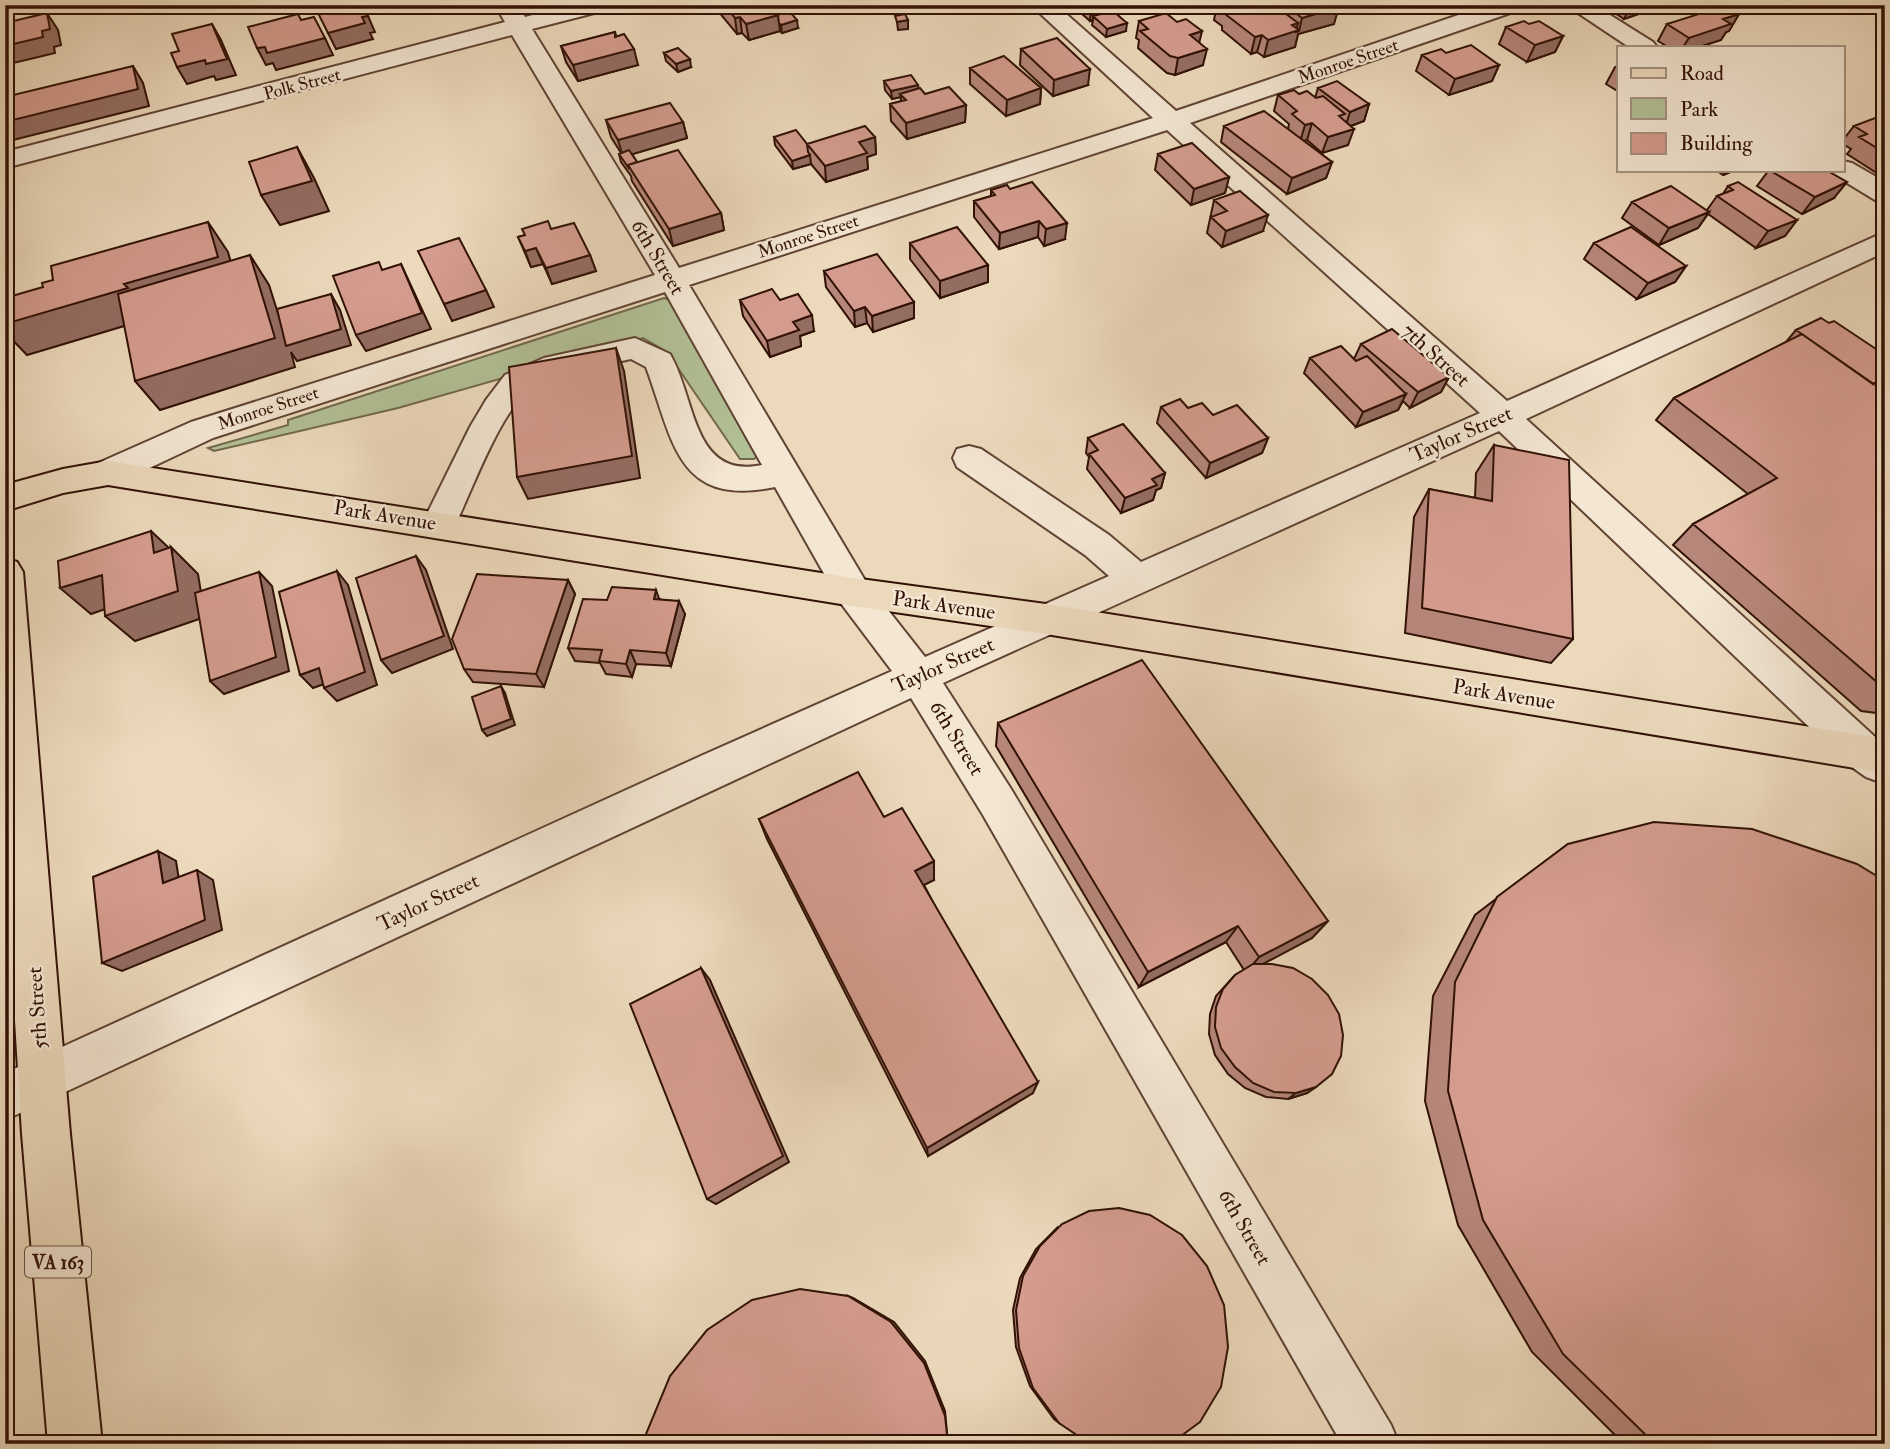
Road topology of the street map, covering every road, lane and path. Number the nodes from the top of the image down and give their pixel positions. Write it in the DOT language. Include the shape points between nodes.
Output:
graph roads {
  1 [pos="598,5"];
  2 [pos="1042,5"];
  3 [pos="1511,5"];
  4 [pos="1577,5"];
  5 [pos="513,16"];
  6 [pos="1644,46"];
  7 [pos="1173,120"];
  8 [pos="5,160"];
  9 [pos="1844,170"];
  10 [pos="1885,194"];
  11 [pos="1885,241"];
  12 [pos="671,279"];
  13 [pos="1503,416"];
  14 [pos="969,458"];
  15 [pos="786,472"];
  16 [pos="108,473"];
  17 [pos="5,498"];
  18 [pos="439,524"];
  19 [pos="5,572"];
  20 [pos="1136,579"];
  21 [pos="853,592"];
  22 [pos="1046,619"];
  23 [pos="918,677"];
  24 [pos="1877,759"];
  25 [pos="24,1089"];
  26 [pos="1354,1437"];
  27 [pos="75,1444"];
  1 -- 5 [label="street, Polk Street"];
  2 -- 7 [label="street, 7th Street"];
  3 -- 7 [label="street, Monroe Street"];
  4 -- 6 [label="street"];
  5 -- 8 [label="street, Polk Street"];
  5 -- 12 [label="street, 6th Street"];
  7 -- 12 [label="street, Monroe Street"];
  7 -- 13 [label="street, 7th Street"];
  9 -- 10 [label="street"];
  11 -- 13 [label="street, Taylor Street"];
  12 -- 15 [label="street, 6th Street"];
  12 -- 16 [label="street, Monroe Street" via="202,430"];
  13 -- 20 [label="street, Taylor Street"];
  13 -- 24 [label="street, 7th Street"];
  14 -- 20 [label="street" via="1097,545"];
  15 -- 18 [label="street" via="738,482 711,474 692,453 659,361 635,348 537,372 516,383"];
  15 -- 21 [label="street, 6th Street"];
  16 -- 17 [label="main road, Park Avenue"];
  16 -- 18 [label="main road, Park Avenue"];
  18 -- 21 [label="main road, Park Avenue"];
  19 -- 25 [label="main road, 5th Street / VA 163"];
  20 -- 22 [label="street, Taylor Street"];
  21 -- 22 [label="main road, Park Avenue"];
  21 -- 23 [label="street, 6th Street"];
  22 -- 23 [label="street, Taylor Street"];
  22 -- 24 [label="main road, Park Avenue"];
  23 -- 25 [label="street, Taylor Street"];
  23 -- 26 [label="street, 6th Street" via="997,802"];
  25 -- 27 [label="main road, 5th Street / VA 163"];
}
